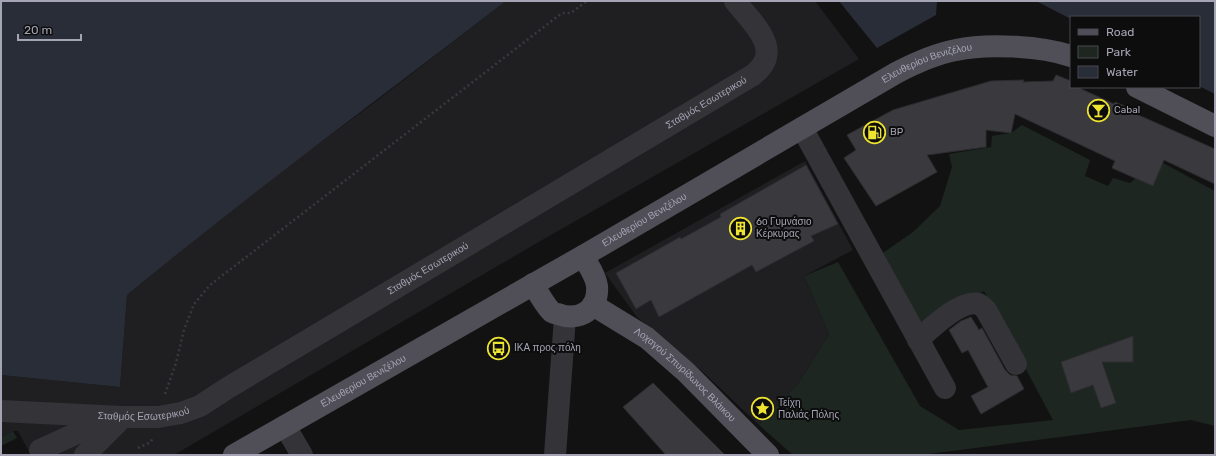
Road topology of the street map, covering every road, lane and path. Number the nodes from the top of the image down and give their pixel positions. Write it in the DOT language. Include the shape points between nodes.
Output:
graph roads {
  1 [pos="587,1"];
  2 [pos="735,1"];
  3 [pos="1070,56"];
  4 [pos="1139,88"];
  5 [pos="1215,126"];
  6 [pos="802,128"];
  7 [pos="583,256"];
  8 [pos="533,284"];
  9 [pos="593,305"];
  10 [pos="565,317"];
  11 [pos="918,340"];
  12 [pos="1016,364"];
  13 [pos="944,388"];
  14 [pos="163,400"];
  15 [pos="1,412"];
  16 [pos="122,417"];
  17 [pos="285,426"];
  18 [pos="151,442"];
  19 [pos="138,448"];
  20 [pos="40,450"];
  21 [pos="85,455"];
  22 [pos="234,455"];
  23 [pos="302,455"];
  24 [pos="555,455"];
  25 [pos="768,455"];
  1 -- 14 [label="path" via="571,13 562,13 210,285 194,304"];
  2 -- 16 [label="street, Σταθμός Εσωτερικού" via="761,34 767,48 765,63 753,75 200,406 158,417"];
  3 -- 6 [label="main road, Ελευθερίου Βενιζέλου" via="1046,50 1006,47 969,48 945,52 896,73"];
  4 -- 5 [label="main road"];
  6 -- 7 [label="main road, Ελευθερίου Βενιζέλου"];
  6 -- 11 [label="street"];
  7 -- 8 [label="main road, Ελευθερίου Βενιζέλου"];
  7 -- 9 [label="main road" via="597,286"];
  8 -- 10 [label="main road" via="552,312"];
  8 -- 17 [label="main road, Ελευθερίου Βενιζέλου"];
  9 -- 10 [label="main road" via="577,317"];
  9 -- 25 [label="main road, Λοχαγού Σπυρίδωνος Βλάικου" via="647,338 686,372"];
  10 -- 24 [label="street"];
  11 -- 12 [label="street" via="943,318 964,305 979,304 986,310"];
  11 -- 13 [label="street"];
  15 -- 16 [label="street, Σταθμός Εσωτερικού"];
  16 -- 20 [label="street"];
  16 -- 21 [label="street"];
  17 -- 22 [label="main road, Ελευθερίου Βενιζέλου"];
  17 -- 23 [label="street"];
  18 -- 19 [label="path"];
}
